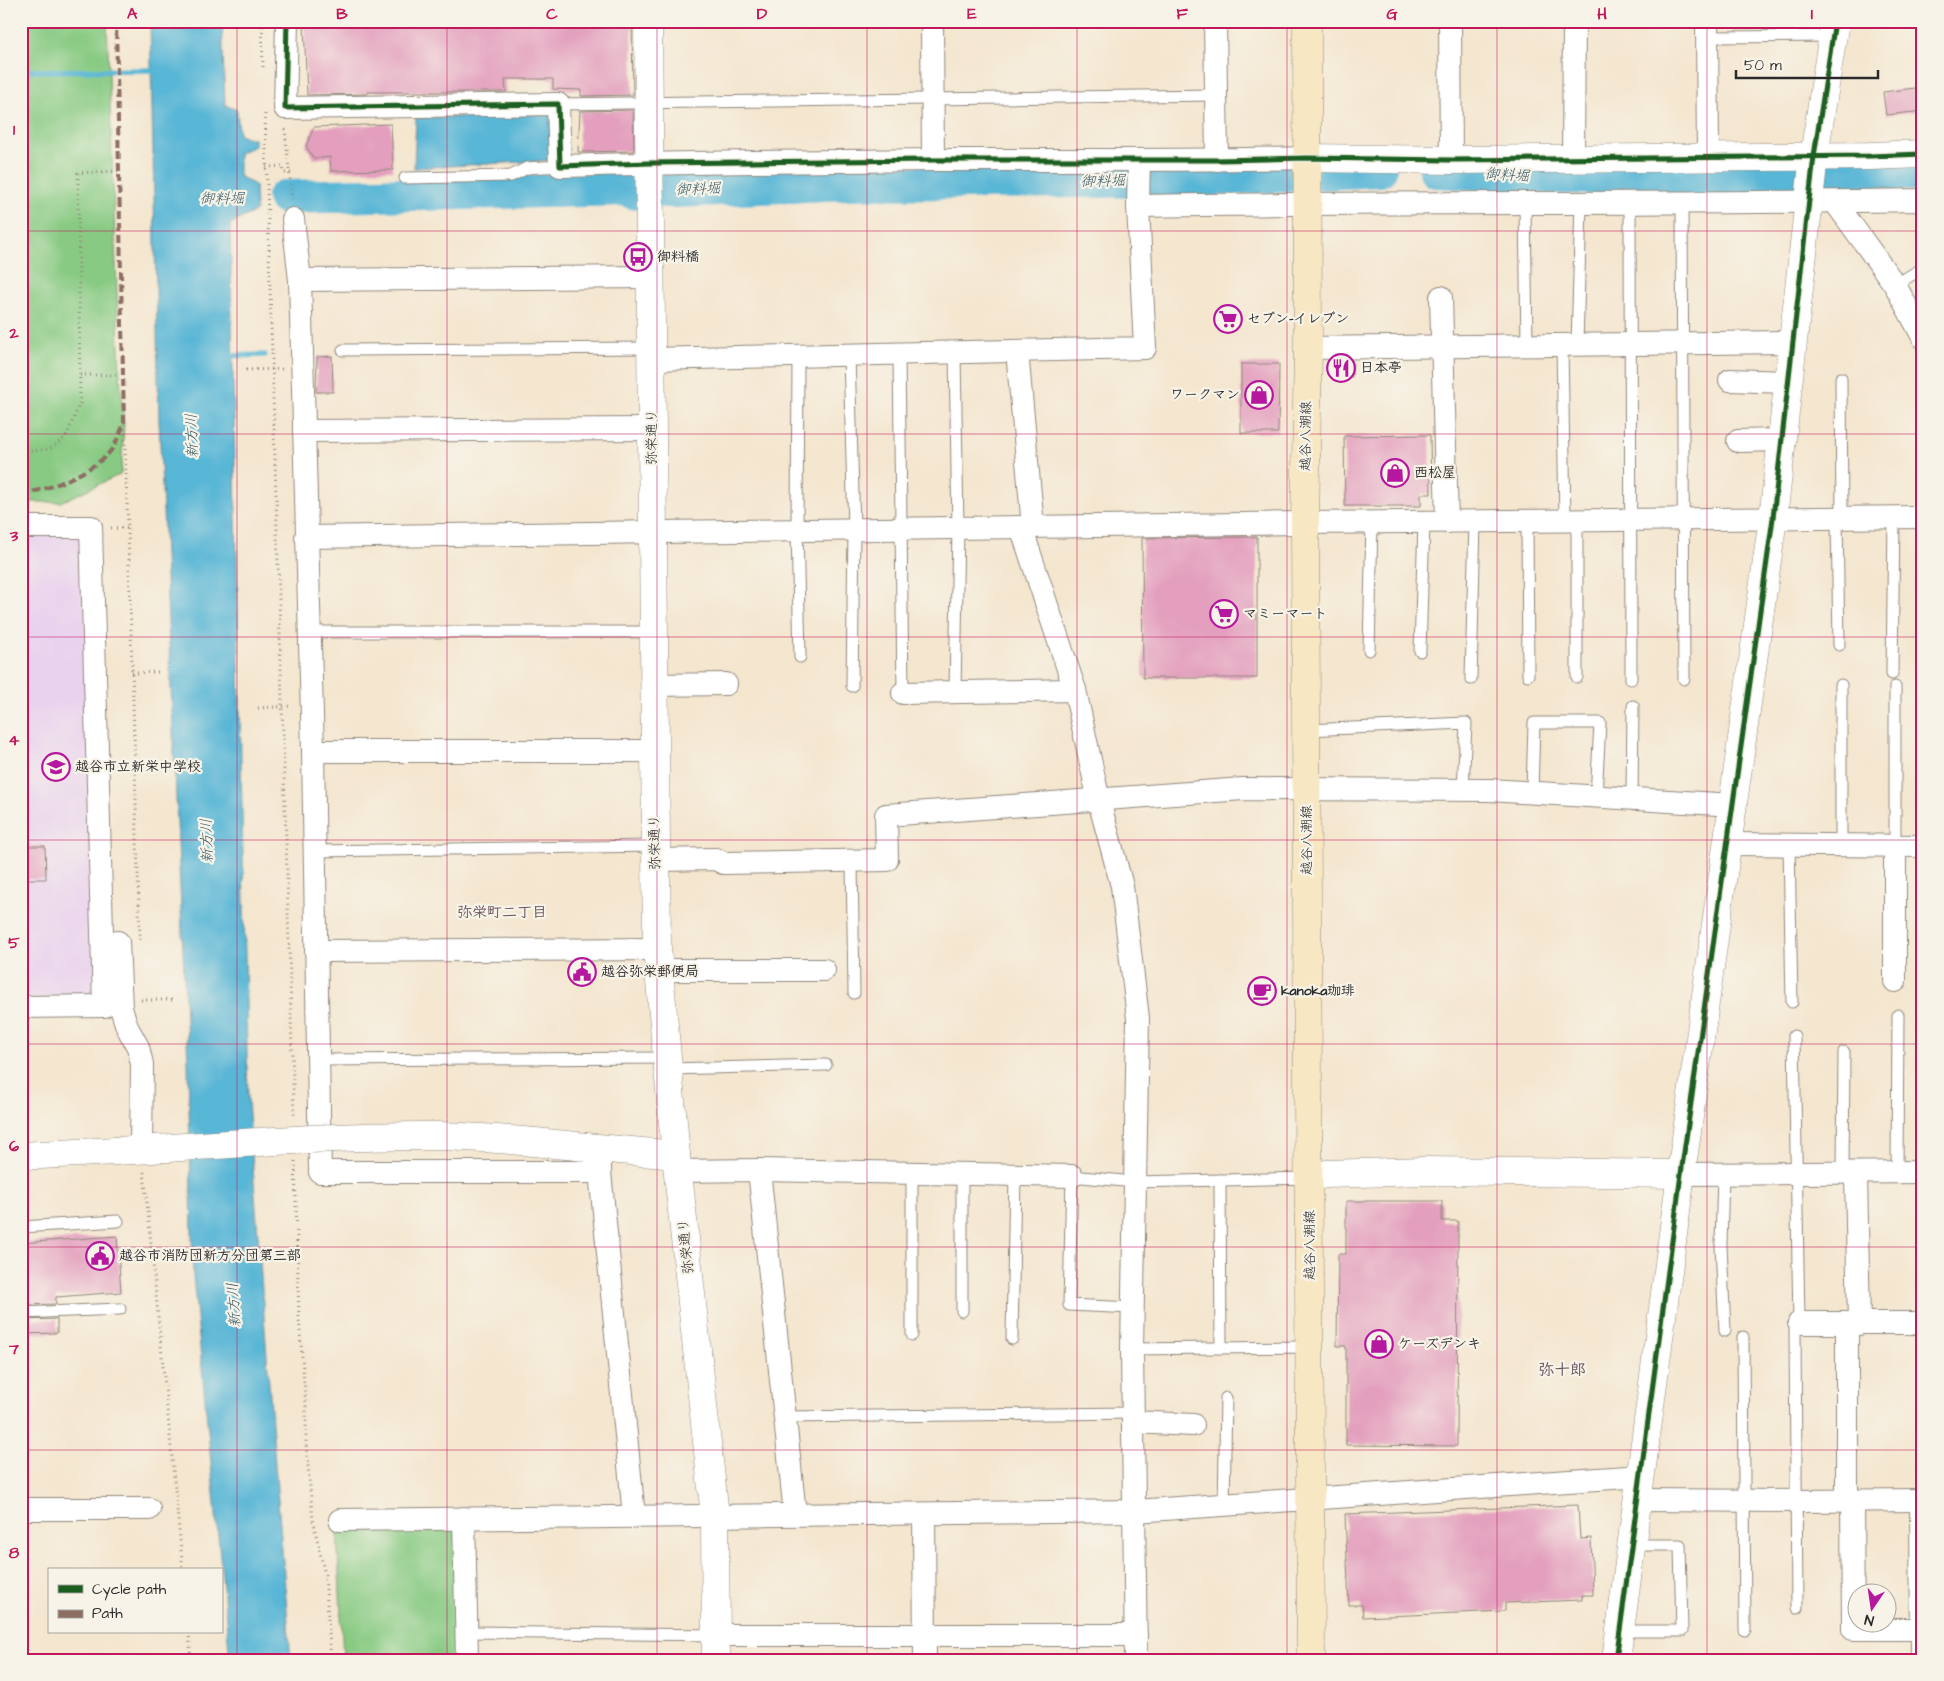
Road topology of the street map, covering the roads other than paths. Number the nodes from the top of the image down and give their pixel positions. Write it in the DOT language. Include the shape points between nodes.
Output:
graph roads {
  1 [pos="287,21"];
  2 [pos="648,21"];
  3 [pos="932,21"];
  4 [pos="1215,21"];
  5 [pos="1306,21"];
  6 [pos="1450,21"];
  7 [pos="1574,21"];
  8 [pos="1708,29"];
  9 [pos="1834,29"];
  10 [pos="1216,95"];
  11 [pos="933,98"];
  12 [pos="649,102"];
  13 [pos="558,104"];
  14 [pos="1923,154"];
  15 [pos="1573,158"];
  16 [pos="1708,158"];
  17 [pos="933,160"];
  18 [pos="1217,160"];
  19 [pos="1451,160"];
  20 [pos="1306,162"];
  21 [pos="1139,163"];
  22 [pos="560,166"];
  23 [pos="649,168"];
  24 [pos="405,178"];
  25 [pos="1816,184"];
  26 [pos="1306,200"];
  27 [pos="1923,200"];
  28 [pos="1682,202"];
  29 [pos="1138,203"];
  30 [pos="1630,203"];
  31 [pos="1525,204"];
  32 [pos="1580,204"];
  33 [pos="293,210"];
  34 [pos="1923,268"];
  35 [pos="650,277"];
  36 [pos="300,280"];
  37 [pos="1895,285"];
  38 [pos="1441,297"];
  39 [pos="1923,337"];
  40 [pos="1793,342"];
  41 [pos="1630,344"];
  42 [pos="1682,344"];
  43 [pos="1570,345"];
  44 [pos="1527,346"];
  45 [pos="1443,347"];
  46 [pos="1308,348"];
  47 [pos="343,350"];
  48 [pos="1017,351"];
  49 [pos="955,353"];
  50 [pos="651,354"];
  51 [pos="899,354"];
  52 [pos="798,356"];
  53 [pos="849,356"];
  54 [pos="1841,378"];
  55 [pos="1730,380"];
  56 [pos="1789,382"];
  57 [pos="653,429"];
  58 [pos="304,431"];
  59 [pos="1782,440"];
  60 [pos="1738,442"];
  61 [pos="1894,517"];
  62 [pos="1923,517"];
  63 [pos="1773,518"];
  64 [pos="1840,518"];
  65 [pos="1682,519"];
  66 [pos="1571,520"];
  67 [pos="1631,520"];
  68 [pos="1475,521"];
  69 [pos="1527,521"];
  70 [pos="1372,522"];
  71 [pos="1424,522"];
  72 [pos="1448,522"];
  73 [pos="1305,523"];
  74 [pos="21,527"];
  75 [pos="1027,527"];
  76 [pos="902,528"];
  77 [pos="958,528"];
  78 [pos="854,529"];
  79 [pos="796,530"];
  80 [pos="652,532"];
  81 [pos="306,537"];
  82 [pos="309,632"];
  83 [pos="652,632"];
  84 [pos="1839,645"];
  85 [pos="1369,650"];
  86 [pos="1420,651"];
  87 [pos="800,657"];
  88 [pos="1892,674"];
  89 [pos="1528,675"];
  90 [pos="1577,677"];
  91 [pos="1471,679"];
  92 [pos="1631,679"];
  93 [pos="1684,679"];
  94 [pos="726,684"];
  95 [pos="654,685"];
  96 [pos="1841,685"];
  97 [pos="852,686"];
  98 [pos="1895,687"];
  99 [pos="1075,690"];
  100 [pos="955,692"];
  101 [pos="903,693"];
  102 [pos="1633,706"];
  103 [pos="1306,730"];
  104 [pos="313,751"];
  105 [pos="654,751"];
  106 [pos="1306,790"];
  107 [pos="1463,790"];
  108 [pos="1532,793"];
  109 [pos="1596,797"];
  110 [pos="1632,799"];
  111 [pos="1099,801"];
  112 [pos="1734,805"];
  113 [pos="1728,844"];
  114 [pos="1789,845"];
  115 [pos="1841,845"];
  116 [pos="1895,846"];
  117 [pos="1923,846"];
  118 [pos="315,851"];
  119 [pos="656,853"];
  120 [pos="852,861"];
  121 [pos="101,896"];
  122 [pos="316,951"];
  123 [pos="658,959"];
  124 [pos="824,970"];
  125 [pos="1895,981"];
  126 [pos="854,993"];
  127 [pos="1792,1002"];
  128 [pos="21,1007"];
  129 [pos="1898,1016"];
  130 [pos="1794,1036"];
  131 [pos="1844,1052"];
  132 [pos="318,1060"];
  133 [pos="667,1064"];
  134 [pos="826,1065"];
  135 [pos="147,1149"];
  136 [pos="21,1156"];
  137 [pos="595,1156"];
  138 [pos="677,1163"];
  139 [pos="759,1170"];
  140 [pos="912,1172"];
  141 [pos="1897,1172"];
  142 [pos="1923,1172"];
  143 [pos="1797,1173"];
  144 [pos="1850,1173"];
  145 [pos="962,1174"];
  146 [pos="1681,1174"];
  147 [pos="1723,1174"];
  148 [pos="1015,1175"];
  149 [pos="1072,1176"];
  150 [pos="1310,1178"];
  151 [pos="1220,1180"];
  152 [pos="1134,1182"];
  153 [pos="118,1221"];
  154 [pos="21,1227"];
  155 [pos="1133,1308"];
  156 [pos="120,1309"];
  157 [pos="962,1311"];
  158 [pos="21,1313"];
  159 [pos="1798,1324"];
  160 [pos="1853,1324"];
  161 [pos="1923,1324"];
  162 [pos="1725,1331"];
  163 [pos="912,1335"];
  164 [pos="1743,1337"];
  165 [pos="1012,1339"];
  166 [pos="1309,1347"];
  167 [pos="1221,1348"];
  168 [pos="1132,1349"];
  169 [pos="1226,1398"];
  170 [pos="785,1417"];
  171 [pos="1133,1418"];
  172 [pos="1193,1425"];
  173 [pos="1640,1488"];
  174 [pos="1310,1498"];
  175 [pos="1850,1500"];
  176 [pos="1922,1500"];
  177 [pos="1745,1501"];
  178 [pos="1796,1501"];
  179 [pos="1224,1504"];
  180 [pos="21,1509"];
  181 [pos="149,1509"];
  182 [pos="1135,1511"];
  183 [pos="794,1514"];
  184 [pos="924,1514"];
  185 [pos="634,1516"];
  186 [pos="715,1516"];
  187 [pos="464,1518"];
  188 [pos="340,1520"];
  189 [pos="1632,1545"];
  190 [pos="1922,1566"];
  191 [pos="1798,1608"];
  192 [pos="1922,1628"];
  193 [pos="1745,1630"];
  194 [pos="1620,1631"];
  195 [pos="466,1632"];
  196 [pos="925,1635"];
  197 [pos="1136,1635"];
  198 [pos="716,1647"];
  199 [pos="467,1660"];
  200 [pos="925,1660"];
  201 [pos="1136,1660"];
  202 [pos="1311,1660"];
  203 [pos="1616,1660"];
  204 [pos="1922,1660"];
  1 -- 13 [label="street" via="275,108"];
  2 -- 12 [label="street, 弥栄通り"];
  3 -- 11 [label="street"];
  4 -- 10 [label="street"];
  5 -- 20 [label="main road, 越谷八潮線"];
  6 -- 19 [label="street"];
  7 -- 15 [label="street"];
  8 -- 9 [label="lane"];
  8 -- 16 [label="street"];
  9 -- 25 [label="street"];
  10 -- 11 [label="lane"];
  10 -- 18 [label="street"];
  11 -- 12 [label="lane"];
  11 -- 17 [label="street"];
  12 -- 13 [label="lane"];
  12 -- 23 [label="street, 弥栄通り"];
  13 -- 22 [label="street"];
  14 -- 25 [label="street"];
  15 -- 16 [label="street"];
  15 -- 19 [label="street"];
  16 -- 25 [label="street"];
  17 -- 21 [label="street"];
  17 -- 23 [label="street"];
  18 -- 20 [label="street"];
  18 -- 21 [label="street"];
  19 -- 20 [label="street"];
  20 -- 26 [label="main road, 越谷八潮線"];
  21 -- 29 [label="street"];
  22 -- 23 [label="street"];
  22 -- 24 [label="lane" via="527,168 511,176"];
  23 -- 35 [label="street, 弥栄通り"];
  25 -- 27 [label="street"];
  25 -- 28 [label="street"];
  25 -- 37 [label="street"];
  25 -- 40 [label="street"];
  26 -- 29 [label="street"];
  26 -- 31 [label="street"];
  26 -- 46 [label="main road, 越谷八潮線"];
  28 -- 30 [label="street"];
  28 -- 42 [label="lane"];
  29 -- 48 [label="street" via="1145,348"];
  30 -- 32 [label="street"];
  30 -- 41 [label="lane"];
  31 -- 32 [label="street"];
  31 -- 44 [label="lane"];
  32 -- 43 [label="lane"];
  33 -- 36 [label="street"];
  34 -- 37 [label="lane"];
  35 -- 36 [label="street"];
  35 -- 50 [label="street, 弥栄通り"];
  36 -- 58 [label="street"];
  37 -- 39 [label="street"];
  38 -- 45 [label="street"];
  40 -- 42 [label="street"];
  40 -- 56 [label="street"];
  41 -- 42 [label="street"];
  41 -- 43 [label="street"];
  41 -- 67 [label="lane"];
  42 -- 65 [label="lane"];
  43 -- 44 [label="street"];
  43 -- 66 [label="lane"];
  44 -- 45 [label="street"];
  45 -- 46 [label="street"];
  45 -- 72 [label="street"];
  46 -- 73 [label="main road, 越谷八潮線"];
  47 -- 50 [label="lane"];
  48 -- 49 [label="street"];
  48 -- 75 [label="street"];
  49 -- 51 [label="street"];
  49 -- 77 [label="lane"];
  50 -- 52 [label="street"];
  50 -- 57 [label="street, 弥栄通り"];
  51 -- 53 [label="street"];
  51 -- 76 [label="lane"];
  52 -- 53 [label="street"];
  52 -- 79 [label="lane"];
  53 -- 78 [label="lane"];
  54 -- 64 [label="lane"];
  55 -- 56 [label="street"];
  56 -- 59 [label="street"];
  57 -- 58 [label="street"];
  57 -- 80 [label="street, 弥栄通り"];
  58 -- 81 [label="street"];
  59 -- 60 [label="street"];
  59 -- 63 [label="street"];
  61 -- 62 [label="street"];
  61 -- 64 [label="street"];
  61 -- 88 [label="lane"];
  63 -- 64 [label="street"];
  63 -- 65 [label="street"];
  63 -- 112 [label="street"];
  64 -- 84 [label="lane"];
  65 -- 67 [label="street"];
  65 -- 93 [label="lane"];
  66 -- 67 [label="street"];
  66 -- 69 [label="street"];
  66 -- 90 [label="lane"];
  67 -- 92 [label="lane"];
  68 -- 69 [label="street"];
  68 -- 72 [label="street"];
  68 -- 91 [label="lane"];
  69 -- 89 [label="lane"];
  70 -- 71 [label="street"];
  70 -- 73 [label="street"];
  70 -- 85 [label="lane"];
  71 -- 72 [label="street"];
  71 -- 86 [label="lane"];
  73 -- 75 [label="street"];
  73 -- 103 [label="main road, 越谷八潮線"];
  74 -- 121 [label="street" via="91,527"];
  75 -- 77 [label="street"];
  75 -- 99 [label="street"];
  76 -- 77 [label="street"];
  76 -- 78 [label="street"];
  76 -- 101 [label="lane"];
  77 -- 100 [label="lane"];
  78 -- 79 [label="street"];
  78 -- 97 [label="lane"];
  79 -- 80 [label="street"];
  79 -- 87 [label="lane"];
  80 -- 81 [label="street"];
  80 -- 83 [label="street, 弥栄通り"];
  81 -- 82 [label="street"];
  82 -- 83 [label="lane"];
  82 -- 104 [label="street"];
  83 -- 95 [label="street, 弥栄通り"];
  94 -- 95 [label="street"];
  95 -- 105 [label="street, 弥栄通り"];
  96 -- 115 [label="lane"];
  98 -- 116 [label="lane"];
  99 -- 100 [label="street"];
  99 -- 111 [label="street"];
  100 -- 101 [label="street"];
  102 -- 110 [label="lane"];
  103 -- 106 [label="main road, 越谷八潮線"];
  103 -- 107 [label="lane" via="1466,724"];
  104 -- 105 [label="street"];
  104 -- 118 [label="street"];
  105 -- 119 [label="street, 弥栄通り"];
  106 -- 107 [label="street"];
  106 -- 111 [label="street" via="1242,790"];
  106 -- 150 [label="main road, 越谷八潮線"];
  107 -- 108 [label="street"];
  108 -- 109 [label="street"];
  108 -- 109 [label="lane" via="1534,722 1600,723"];
  109 -- 110 [label="street"];
  110 -- 112 [label="street"];
  111 -- 120 [label="street" via="886,816 887,860"];
  111 -- 152 [label="street" via="1122,886 1138,1018"];
  112 -- 113 [label="street"];
  113 -- 114 [label="street"];
  113 -- 146 [label="street"];
  114 -- 115 [label="street"];
  114 -- 127 [label="lane"];
  115 -- 116 [label="street"];
  116 -- 117 [label="street"];
  116 -- 125 [label="street"];
  118 -- 119 [label="lane"];
  118 -- 122 [label="street"];
  119 -- 120 [label="street" via="724,862"];
  119 -- 123 [label="street, 弥栄通り"];
  120 -- 126 [label="lane"];
  121 -- 128 [label="street" via="104,1006"];
  121 -- 135 [label="street" via="117,937 121,1008 142,1064"];
  122 -- 123 [label="street"];
  122 -- 132 [label="street"];
  123 -- 124 [label="street"];
  123 -- 133 [label="street, 弥栄通り"];
  129 -- 141 [label="lane"];
  130 -- 143 [label="lane"];
  131 -- 144 [label="lane"];
  132 -- 133 [label="lane"];
  132 -- 137 [label="street" via="320,1172"];
  133 -- 134 [label="lane"];
  133 -- 138 [label="street, 弥栄通り"];
  135 -- 136 [label="street"];
  135 -- 137 [label="street, bridge" via="366,1136 439,1136 507,1139"];
  137 -- 138 [label="street"];
  137 -- 185 [label="street"];
  138 -- 139 [label="street"];
  138 -- 186 [label="street, 弥栄通り"];
  139 -- 140 [label="street"];
  139 -- 170 [label="street"];
  140 -- 145 [label="street"];
  140 -- 163 [label="lane"];
  141 -- 142 [label="street"];
  141 -- 144 [label="street"];
  143 -- 144 [label="street"];
  143 -- 147 [label="street"];
  143 -- 159 [label="lane"];
  144 -- 160 [label="street"];
  145 -- 148 [label="street"];
  145 -- 157 [label="lane"];
  146 -- 147 [label="street"];
  146 -- 150 [label="street" via="1425,1171 1326,1174"];
  146 -- 173 [label="street"];
  147 -- 162 [label="lane" via="1721,1245"];
  148 -- 149 [label="street"];
  148 -- 165 [label="lane"];
  149 -- 152 [label="lane"];
  149 -- 155 [label="lane" via="1069,1305"];
  150 -- 151 [label="lane"];
  150 -- 166 [label="main road, 越谷八潮線"];
  151 -- 152 [label="lane"];
  151 -- 167 [label="lane"];
  152 -- 155 [label="street"];
  153 -- 154 [label="lane"];
  155 -- 168 [label="street"];
  156 -- 158 [label="lane"];
  159 -- 160 [label="street"];
  159 -- 178 [label="lane" via="1795,1331"];
  160 -- 161 [label="street"];
  160 -- 175 [label="street"];
  164 -- 177 [label="lane"];
  166 -- 167 [label="lane"];
  166 -- 174 [label="main road, 越谷八潮線"];
  167 -- 168 [label="lane"];
  168 -- 171 [label="street"];
  169 -- 179 [label="lane"];
  170 -- 171 [label="lane"];
  170 -- 183 [label="street"];
  171 -- 172 [label="street"];
  171 -- 182 [label="street"];
  173 -- 174 [label="street"];
  173 -- 177 [label="street"];
  173 -- 189 [label="street"];
  174 -- 179 [label="street"];
  174 -- 202 [label="main road, 越谷八潮線"];
  175 -- 176 [label="street"];
  175 -- 178 [label="street"];
  175 -- 192 [label="street" via="1853,1629"];
  176 -- 190 [label="street"];
  177 -- 178 [label="street"];
  177 -- 193 [label="lane"];
  178 -- 191 [label="lane"];
  179 -- 182 [label="street"];
  180 -- 181 [label="street"];
  182 -- 184 [label="street"];
  182 -- 197 [label="street"];
  183 -- 184 [label="street"];
  183 -- 186 [label="street"];
  184 -- 196 [label="street"];
  185 -- 186 [label="street"];
  185 -- 187 [label="street"];
  186 -- 198 [label="street, 弥栄通り"];
  187 -- 188 [label="street"];
  187 -- 195 [label="street"];
  189 -- 194 [label="street"];
  189 -- 194 [label="lane" via="1680,1545 1682,1631"];
  190 -- 192 [label="street"];
  192 -- 204 [label="street"];
  194 -- 203 [label="street"];
  195 -- 198 [label="lane"];
  195 -- 199 [label="street"];
  196 -- 197 [label="street"];
  196 -- 198 [label="street"];
  196 -- 200 [label="street"];
  197 -- 201 [label="street"];
}
